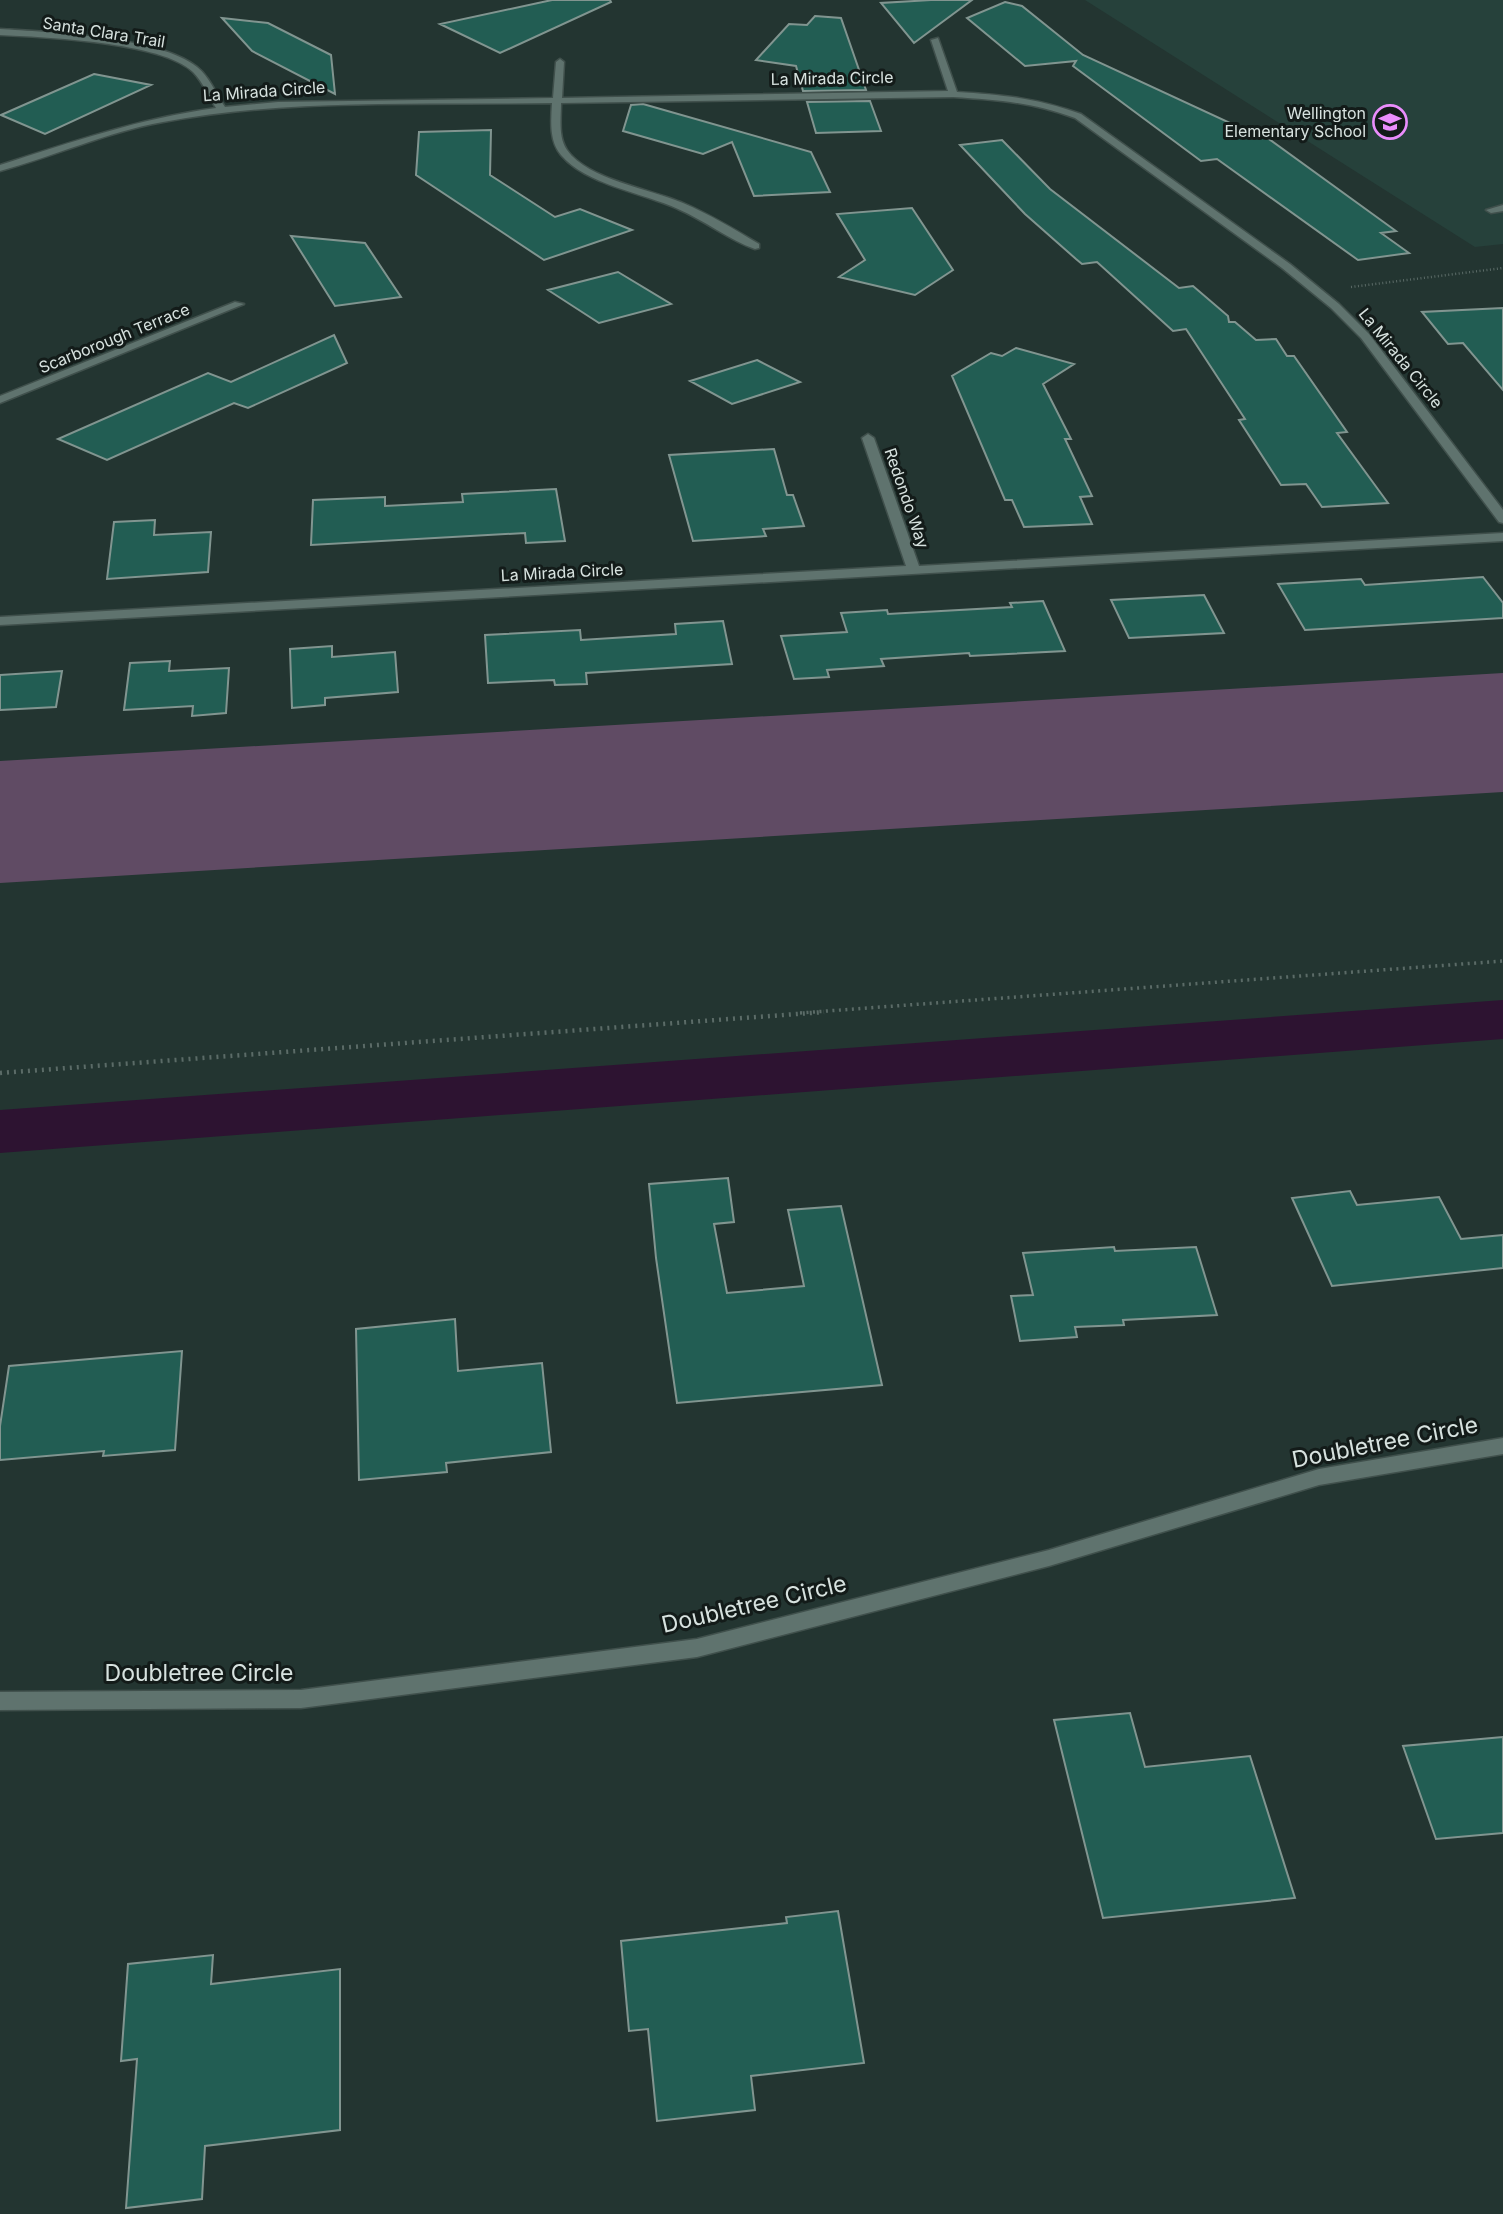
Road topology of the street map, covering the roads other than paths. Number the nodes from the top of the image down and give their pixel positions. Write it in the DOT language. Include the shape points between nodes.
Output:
graph roads {
  1 [pos="0,32"];
  2 [pos="935,40"];
  3 [pos="560,62"];
  4 [pos="953,94"];
  5 [pos="559,100"];
  6 [pos="222,110"];
  7 [pos="0,168"];
  8 [pos="1503,208"];
  9 [pos="1490,210"];
  10 [pos="755,246"];
  11 [pos="239,304"];
  12 [pos="0,400"];
  13 [pos="868,438"];
  14 [pos="1503,519"];
  15 [pos="1503,537"];
  16 [pos="914,570"];
  17 [pos="0,621"];
  18 [pos="1503,1446"];
  19 [pos="0,1701"];
  1 -- 6 [label="street, Santa Clara Trail" via="136,48 172,57 195,70"];
  2 -- 4 [label="street"];
  3 -- 5 [label="street"];
  4 -- 5 [label="street, La Mirada Circle"];
  4 -- 14 [label="street, La Mirada Circle" via="1023,99 1078,116 1319,291 1365,337"];
  5 -- 6 [label="street, La Mirada Circle" via="297,104"];
  5 -- 10 [label="street" via="558,142 573,162 708,218"];
  6 -- 7 [label="street, La Mirada Circle" via="120,129"];
  8 -- 9 [label="street"];
  11 -- 12 [label="street, Scarborough Terrace"];
  13 -- 16 [label="street, Redondo Way"];
  15 -- 16 [label="street, La Mirada Circle"];
  16 -- 17 [label="street, La Mirada Circle"];
  18 -- 19 [label="street, Doubletree Circle" via="1320,1477 1049,1558 697,1648 301,1699"];
}
